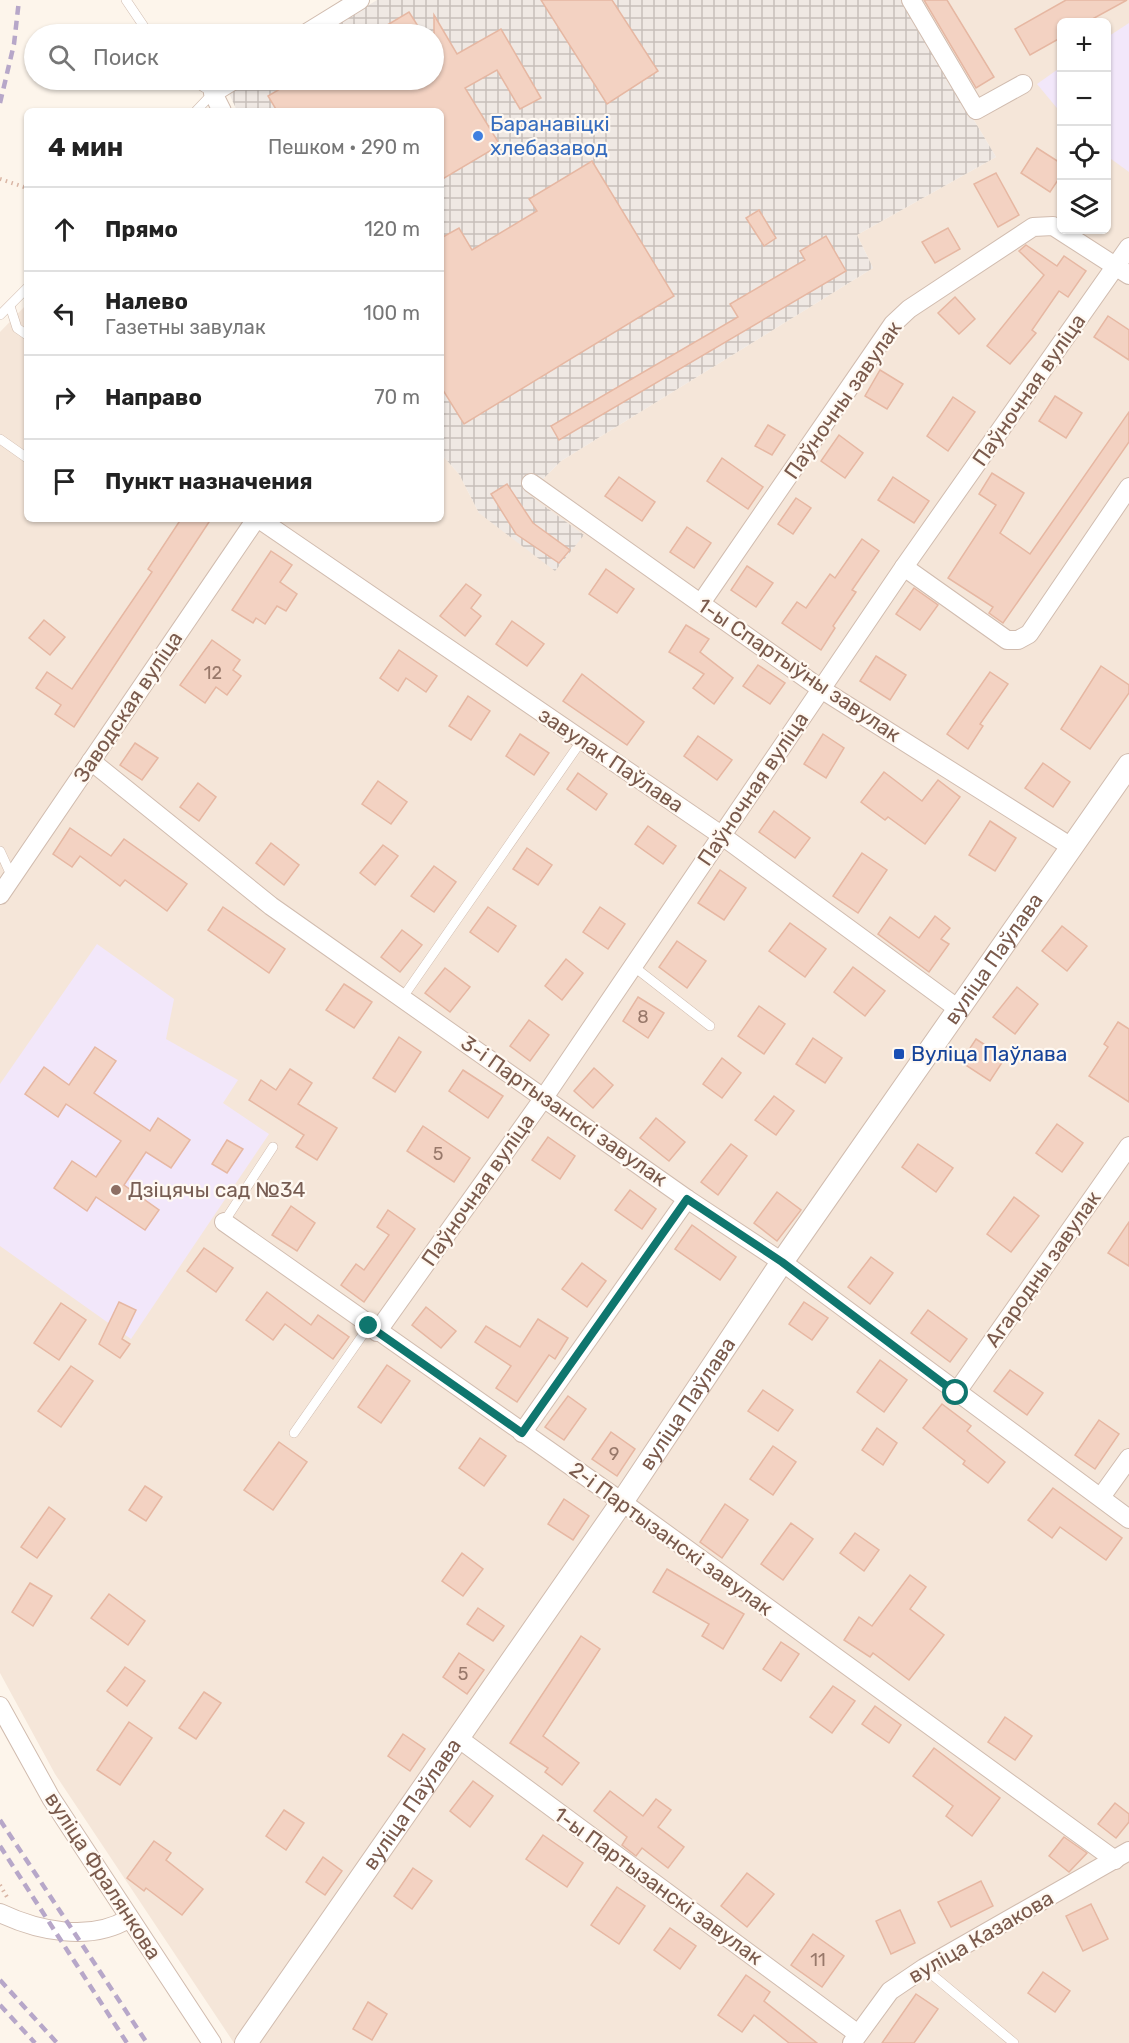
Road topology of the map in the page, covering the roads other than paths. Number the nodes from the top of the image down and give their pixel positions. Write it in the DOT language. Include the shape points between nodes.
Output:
graph roads {
  1 [pos="126,0"];
  2 [pos="360,0"];
  3 [pos="911,0"];
  4 [pos="142,24"];
  5 [pos="321,24"];
  6 [pos="1023,84"];
  7 [pos="208,90"];
  8 [pos="218,90"];
  9 [pos="213,93"];
  10 [pos="199,108"];
  11 [pos="220,108"];
  12 [pos="1129,247"];
  13 [pos="1123,271"];
  14 [pos="24,291"];
  15 [pos="10,306"];
  16 [pos="0,315"];
  17 [pos="24,333"];
  18 [pos="0,439"];
  19 [pos="24,456"];
  20 [pos="531,483"];
  21 [pos="1129,488"];
  22 [pos="255,522"];
  23 [pos="261,522"];
  24 [pos="904,567"];
  25 [pos="701,603"];
  26 [pos="821,689"];
  27 [pos="582,740"];
  28 [pos="91,761"];
  29 [pos="1129,765"];
  30 [pos="722,836"];
  31 [pos="1073,848"];
  32 [pos="0,851"];
  33 [pos="12,877"];
  34 [pos="0,895"];
  35 [pos="633,966"];
  36 [pos="403,997"];
  37 [pos="957,1008"];
  38 [pos="710,1026"];
  39 [pos="545,1096"];
  40 [pos="1129,1146"];
  41 [pos="273,1147"];
  42 [pos="687,1199"];
  43 [pos="224,1222"];
  44 [pos="782,1262"];
  45 [pos="373,1329"];
  46 [pos="956,1393"];
  47 [pos="294,1433"];
  48 [pos="522,1433"];
  49 [pos="1129,1458"];
  50 [pos="1101,1497"];
  51 [pos="622,1502"];
  52 [pos="1129,1518"];
  53 [pos="0,1706"];
  54 [pos="459,1738"];
  55 [pos="1122,1855"];
  56 [pos="0,1913"];
  57 [pos="128,1920"];
  58 [pos="924,1968"];
  59 [pos="855,2038"];
  60 [pos="212,2043"];
  61 [pos="246,2043"];
  62 [pos="1014,2043"];
  1 -- 4 [label="lane"];
  2 -- 5 [label="street"];
  3 -- 6 [label="street" via="976,110"];
  7 -- 9 [label="lane"];
  8 -- 9 [label="street"];
  9 -- 10 [label="lane"];
  9 -- 11 [label="street"];
  12 -- 13 [label="street, Паўночная вуліца"];
  13 -- 24 [label="street, Паўночная вуліца"];
  13 -- 25 [label="street, Паўночны завулак" via="1053,226 1042,224 1033,226 909,309 893,324"];
  14 -- 15 [label="lane"];
  15 -- 16 [label="lane"];
  15 -- 17 [label="lane" via="17,328"];
  18 -- 19 [label="lane"];
  20 -- 25 [label="street, 1-ы Спартыўны завулак"];
  21 -- 24 [label="street" via="1029,634 1018,640 1007,640"];
  22 -- 28 [label="street, Заводская вуліца"];
  23 -- 27 [label="street, завулак Паўлава"];
  24 -- 26 [label="street, Паўночная вуліца"];
  25 -- 26 [label="street, 1-ы Спартыўны завулак"];
  26 -- 30 [label="street, Паўночная вуліца"];
  26 -- 31 [label="street, 1-ы Спартыўны завулак"];
  27 -- 30 [label="street, завулак Паўлава"];
  27 -- 36 [label="lane"];
  28 -- 33 [label="street, Заводская вуліца"];
  28 -- 36 [label="street, 3-і Партызанскі завулак" via="271,906"];
  29 -- 31 [label="street, вуліца Паўлава"];
  30 -- 35 [label="street, Паўночная вуліца"];
  30 -- 37 [label="street, завулак Паўлава"];
  31 -- 37 [label="street, вуліца Паўлава"];
  32 -- 33 [label="lane"];
  33 -- 34 [label="street, Заводская вуліца"];
  35 -- 38 [label="lane"];
  35 -- 39 [label="street, Паўночная вуліца"];
  36 -- 39 [label="street, 3-і Партызанскі завулак"];
  37 -- 44 [label="street, вуліца Паўлава"];
  39 -- 42 [label="street, 3-і Партызанскі завулак"];
  39 -- 45 [label="street, Паўночная вуліца"];
  40 -- 46 [label="street, Агародны завулак"];
  41 -- 43 [label="lane"];
  42 -- 44 [label="street, 3-і Партызанскі завулак"];
  42 -- 48 [label="street"];
  43 -- 45 [label="street, 2-і Партызанскі завулак"];
  44 -- 46 [label="street, 3-і Партызанскі завулак"];
  44 -- 51 [label="street, вуліца Паўлава"];
  45 -- 47 [label="lane"];
  45 -- 48 [label="street, 2-і Партызанскі завулак"];
  46 -- 50 [label="street, 3-і Партызанскі завулак"];
  48 -- 51 [label="street, 2-і Партызанскі завулак"];
  49 -- 50 [label="street"];
  50 -- 52 [label="street, 3-і Партызанскі завулак"];
  51 -- 54 [label="street, вуліца Паўлава"];
  51 -- 55 [label="street, 2-і Партызанскі завулак"];
  53 -- 57 [label="street, вуліца Фралянкова" via="51,1798"];
  54 -- 59 [label="street, 1-ы Партызанскі завулак"];
  54 -- 61 [label="street, вуліца Паўлава"];
  55 -- 58 [label="street, вуліца Казакова"];
  56 -- 57 [label="street" via="24,1924 74,1931 112,1929"];
  57 -- 60 [label="street, вуліца Фралянкова"];
  58 -- 59 [label="street, вуліца Казакова" via="890,1991"];
  58 -- 62 [label="lane"];
}
